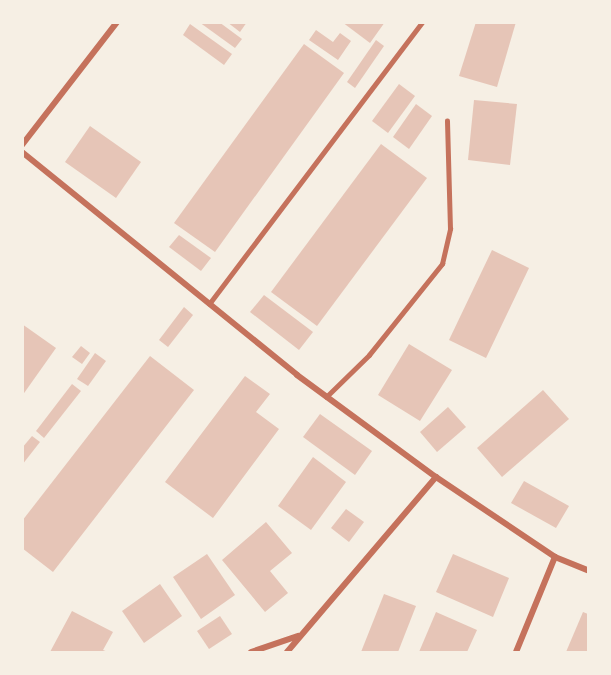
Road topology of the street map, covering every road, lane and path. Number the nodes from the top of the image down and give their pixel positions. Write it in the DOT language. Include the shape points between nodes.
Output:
graph roads {
  1 [pos="117,22"];
  2 [pos="422,22"];
  3 [pos="447,121"];
  4 [pos="22,146"];
  5 [pos="22,152"];
  6 [pos="210,304"];
  7 [pos="326,397"];
  8 [pos="436,477"];
  9 [pos="555,557"];
  10 [pos="588,570"];
  11 [pos="298,636"];
  12 [pos="251,652"];
  13 [pos="288,652"];
  14 [pos="516,652"];
  1 -- 4 [label="street"];
  2 -- 6 [label="lane"];
  3 -- 7 [label="lane" via="450,229 442,264 369,355"];
  5 -- 6 [label="street"];
  6 -- 7 [label="street"];
  7 -- 8 [label="street"];
  8 -- 9 [label="street"];
  8 -- 11 [label="street"];
  9 -- 10 [label="street"];
  9 -- 14 [label="street"];
  11 -- 12 [label="street"];
  11 -- 13 [label="street"];
}
